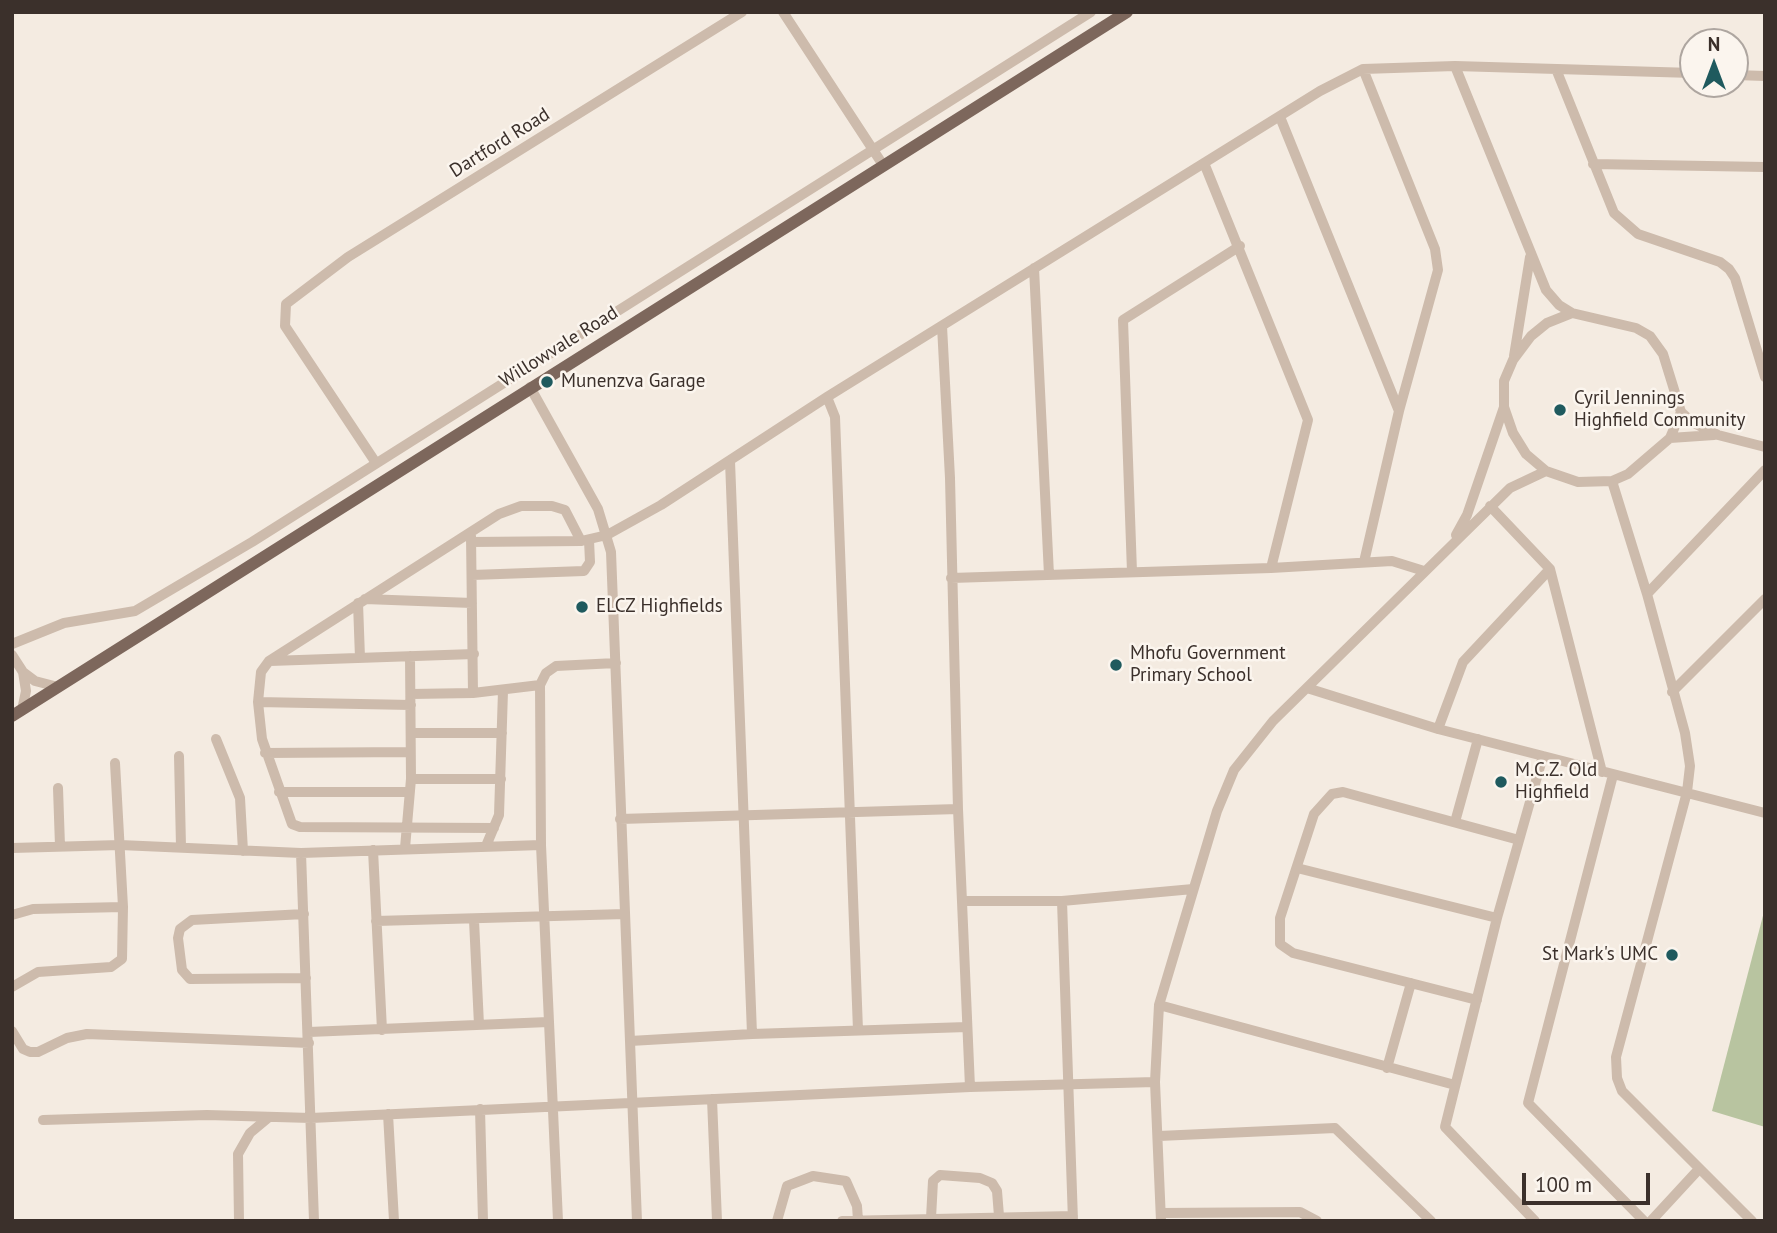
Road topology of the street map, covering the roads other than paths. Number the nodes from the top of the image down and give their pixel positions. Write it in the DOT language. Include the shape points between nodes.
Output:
graph roads {
  1 [pos="742,12"];
  2 [pos="783,12"];
  3 [pos="1091,12"];
  4 [pos="1127,12"];
  5 [pos="1455,66"];
  6 [pos="1363,69"];
  7 [pos="1556,69"];
  8 [pos="1679,73"];
  9 [pos="1280,117"];
  10 [pos="872,150"];
  11 [pos="1204,163"];
  12 [pos="1594,164"];
  13 [pos="883,165"];
  14 [pos="1765,167"];
  15 [pos="1240,246"];
  16 [pos="1530,252"];
  17 [pos="1034,268"];
  18 [pos="1572,313"];
  19 [pos="943,326"];
  20 [pos="1762,356"];
  21 [pos="1513,360"];
  22 [pos="1765,377"];
  23 [pos="530,387"];
  24 [pos="827,397"];
  25 [pos="1504,407"];
  26 [pos="1399,411"];
  27 [pos="1681,412"];
  28 [pos="1718,435"];
  29 [pos="1670,438"];
  30 [pos="1765,447"];
  31 [pos="730,461"];
  32 [pos="376,463"];
  33 [pos="1765,470"];
  34 [pos="1546,471"];
  35 [pos="1612,481"];
  36 [pos="1490,506"];
  37 [pos="607,535"];
  38 [pos="471,537"];
  39 [pos="585,541"];
  40 [pos="1453,542"];
  41 [pos="1364,562"];
  42 [pos="1271,568"];
  43 [pos="1550,569"];
  44 [pos="1424,571"];
  45 [pos="1132,572"];
  46 [pos="471,575"];
  47 [pos="1049,575"];
  48 [pos="951,578"];
  49 [pos="1647,594"];
  50 [pos="1765,599"];
  51 [pos="362,601"];
  52 [pos="472,603"];
  53 [pos="12,644"];
  54 [pos="474,654"];
  55 [pos="12,655"];
  56 [pos="410,656"];
  57 [pos="360,658"];
  58 [pos="269,661"];
  59 [pos="617,663"];
  60 [pos="23,672"];
  61 [pos="540,685"];
  62 [pos="58,687"];
  63 [pos="1307,688"];
  64 [pos="503,691"];
  65 [pos="1672,692"];
  66 [pos="473,693"];
  67 [pos="411,699"];
  68 [pos="258,702"];
  69 [pos="17,713"];
  70 [pos="1438,729"];
  71 [pos="411,733"];
  72 [pos="502,733"];
  73 [pos="216,739"];
  74 [pos="1478,739"];
  75 [pos="265,752"];
  76 [pos="410,752"];
  77 [pos="179,756"];
  78 [pos="1543,757"];
  79 [pos="115,763"];
  80 [pos="1608,774"];
  81 [pos="411,779"];
  82 [pos="501,779"];
  83 [pos="58,788"];
  84 [pos="279,792"];
  85 [pos="410,792"];
  86 [pos="1687,792"];
  87 [pos="958,808"];
  88 [pos="850,811"];
  89 [pos="744,813"];
  90 [pos="1765,813"];
  91 [pos="620,819"];
  92 [pos="1455,822"];
  93 [pos="407,828"];
  94 [pos="494,828"];
  95 [pos="1519,840"];
  96 [pos="120,845"];
  97 [pos="541,845"];
  98 [pos="60,846"];
  99 [pos="486,846"];
  100 [pos="12,848"];
  101 [pos="181,848"];
  102 [pos="405,848"];
  103 [pos="373,850"];
  104 [pos="243,851"];
  105 [pos="301,853"];
  106 [pos="1297,868"];
  107 [pos="1193,889"];
  108 [pos="964,901"];
  109 [pos="1062,901"];
  110 [pos="123,908"];
  111 [pos="304,914"];
  112 [pos="625,914"];
  113 [pos="12,915"];
  114 [pos="545,918"];
  115 [pos="1497,918"];
  116 [pos="474,920"];
  117 [pos="376,921"];
  118 [pos="306,978"];
  119 [pos="1410,983"];
  120 [pos="12,987"];
  121 [pos="1477,1000"];
  122 [pos="1159,1005"];
  123 [pos="548,1022"];
  124 [pos="479,1025"];
  125 [pos="967,1027"];
  126 [pos="382,1030"];
  127 [pos="858,1030"];
  128 [pos="12,1031"];
  129 [pos="752,1034"];
  130 [pos="309,1037"];
  131 [pos="631,1041"];
  132 [pos="1387,1068"];
  133 [pos="1155,1082"];
  134 [pos="1071,1084"];
  135 [pos="1455,1085"];
  136 [pos="970,1087"];
  137 [pos="712,1099"];
  138 [pos="633,1102"];
  139 [pos="554,1107"];
  140 [pos="480,1109"];
  141 [pos="388,1114"];
  142 [pos="268,1118"];
  143 [pos="311,1118"];
  144 [pos="44,1120"];
  145 [pos="1159,1136"];
  146 [pos="1699,1169"];
  147 [pos="999,1216"];
  148 [pos="1161,1217"];
  149 [pos="931,1218"];
  150 [pos="987,1218"];
  151 [pos="1073,1218"];
  152 [pos="858,1220"];
  153 [pos="1534,1220"];
  154 [pos="239,1221"];
  155 [pos="314,1221"];
  156 [pos="394,1221"];
  157 [pos="483,1221"];
  158 [pos="558,1221"];
  159 [pos="637,1221"];
  160 [pos="717,1221"];
  161 [pos="777,1221"];
  162 [pos="842,1221"];
  163 [pos="1317,1221"];
  164 [pos="1430,1221"];
  165 [pos="1644,1221"];
  166 [pos="1651,1221"];
  167 [pos="1752,1221"];
  1 -- 32 [label="street, Dartford Road" via="348,257 294,296 284,312 285,327"];
  2 -- 10 [label="street"];
  3 -- 10 [label="street"];
  4 -- 13 [label="main road, Willowvale Road"];
  5 -- 6 [label="street"];
  5 -- 7 [label="street"];
  5 -- 16 [label="street"];
  6 -- 9 [label="street"];
  6 -- 26 [label="street" via="1437,259 1436,281"];
  7 -- 8 [label="street"];
  7 -- 12 [label="street"];
  9 -- 11 [label="street"];
  9 -- 26 [label="street"];
  10 -- 13 [label="street"];
  10 -- 32 [label="street"];
  11 -- 15 [label="street"];
  11 -- 17 [label="street"];
  12 -- 14 [label="street"];
  12 -- 20 [label="street" via="1623,224 1729,269"];
  13 -- 23 [label="main road, Willowvale Road"];
  15 -- 42 [label="street" via="1308,420"];
  15 -- 45 [label="street" via="1123,320"];
  16 -- 18 [label="street" via="1546,290"];
  16 -- 21 [label="street"];
  17 -- 19 [label="street"];
  17 -- 47 [label="street"];
  18 -- 21 [label="street" via="1547,323"];
  18 -- 27 [label="street" via="1636,328 1650,336 1663,354"];
  19 -- 24 [label="street"];
  19 -- 48 [label="street"];
  20 -- 22 [label="street"];
  21 -- 25 [label="street" via="1504,381"];
  23 -- 37 [label="street" via="576,467"];
  23 -- 62 [label="main road, Willowvale Road"];
  24 -- 31 [label="street"];
  24 -- 88 [label="street" via="835,417"];
  25 -- 34 [label="street" via="1513,433"];
  25 -- 40 [label="street"];
  26 -- 41 [label="street"];
  27 -- 28 [label="street"];
  27 -- 29 [label="street"];
  28 -- 29 [label="street"];
  28 -- 30 [label="street"];
  29 -- 35 [label="street" via="1628,474"];
  31 -- 37 [label="street"];
  31 -- 89 [label="street"];
  32 -- 53 [label="street" via="135,611 64,623"];
  33 -- 49 [label="street"];
  34 -- 35 [label="street" via="1578,482"];
  34 -- 36 [label="street" via="1525,478"];
  35 -- 49 [label="street"];
  36 -- 40 [label="street"];
  36 -- 43 [label="street"];
  37 -- 39 [label="street"];
  37 -- 59 [label="street"];
  38 -- 39 [label="street"];
  38 -- 39 [label="street" via="499,514 521,506 552,506 565,510"];
  38 -- 46 [label="street"];
  38 -- 51 [label="street"];
  39 -- 46 [label="street" via="589,566 584,571"];
  40 -- 44 [label="street"];
  41 -- 42 [label="street"];
  41 -- 44 [label="street" via="1392,561"];
  42 -- 45 [label="street"];
  43 -- 70 [label="street" via="1463,662"];
  43 -- 80 [label="street"];
  44 -- 63 [label="street"];
  45 -- 47 [label="street"];
  46 -- 52 [label="street"];
  47 -- 48 [label="street"];
  48 -- 87 [label="street"];
  49 -- 65 [label="street"];
  50 -- 65 [label="street"];
  51 -- 52 [label="street"];
  51 -- 57 [label="street"];
  51 -- 58 [label="street"];
  52 -- 54 [label="street"];
  54 -- 56 [label="street"];
  54 -- 66 [label="street"];
  55 -- 60 [label="street"];
  56 -- 57 [label="street"];
  56 -- 67 [label="street"];
  57 -- 58 [label="street"];
  58 -- 68 [label="street" via="261,672"];
  59 -- 61 [label="street" via="556,666"];
  59 -- 91 [label="street"];
  60 -- 62 [label="street" via="40,684"];
  60 -- 69 [label="street" via="26,691"];
  61 -- 64 [label="street"];
  61 -- 97 [label="street"];
  62 -- 69 [label="main road, Willowvale Road"];
  63 -- 70 [label="street"];
  63 -- 107 [label="street" via="1234,770"];
  64 -- 66 [label="street"];
  64 -- 72 [label="street"];
  65 -- 86 [label="street" via="1688,748"];
  66 -- 67 [label="street"];
  67 -- 68 [label="street"];
  67 -- 71 [label="street"];
  68 -- 75 [label="street"];
  70 -- 74 [label="street"];
  71 -- 72 [label="street"];
  71 -- 76 [label="street"];
  72 -- 82 [label="street"];
  73 -- 104 [label="street" via="240,798"];
  74 -- 78 [label="street"];
  74 -- 92 [label="street"];
  75 -- 76 [label="street"];
  75 -- 84 [label="street"];
  76 -- 81 [label="street"];
  77 -- 101 [label="street"];
  78 -- 80 [label="street"];
  78 -- 95 [label="street"];
  79 -- 96 [label="street"];
  80 -- 86 [label="street"];
  80 -- 165 [label="street" via="1528,1103"];
  81 -- 82 [label="street"];
  81 -- 85 [label="street"];
  82 -- 94 [label="street"];
  83 -- 98 [label="street"];
  84 -- 85 [label="street"];
  84 -- 93 [label="street" via="296,827"];
  85 -- 93 [label="street"];
  86 -- 90 [label="street"];
  86 -- 146 [label="street" via="1616,1057 1622,1091"];
  87 -- 88 [label="street"];
  87 -- 108 [label="street"];
  88 -- 89 [label="street"];
  88 -- 127 [label="street"];
  89 -- 91 [label="street"];
  89 -- 129 [label="street"];
  91 -- 112 [label="street"];
  92 -- 95 [label="street"];
  92 -- 106 [label="street" via="1343,792 1332,794 1314,814"];
  93 -- 94 [label="street"];
  93 -- 102 [label="street"];
  94 -- 99 [label="street"];
  95 -- 115 [label="street"];
  96 -- 98 [label="street"];
  96 -- 101 [label="street"];
  96 -- 110 [label="street"];
  97 -- 99 [label="street"];
  97 -- 114 [label="street"];
  98 -- 100 [label="street"];
  99 -- 102 [label="street"];
  101 -- 104 [label="street"];
  102 -- 103 [label="street"];
  103 -- 105 [label="street"];
  103 -- 117 [label="street"];
  104 -- 105 [label="street"];
  105 -- 111 [label="street"];
  106 -- 115 [label="street"];
  106 -- 119 [label="street" via="1280,918 1280,944 1303,956"];
  107 -- 109 [label="street"];
  107 -- 122 [label="street"];
  108 -- 109 [label="street"];
  108 -- 125 [label="street"];
  109 -- 134 [label="street"];
  110 -- 113 [label="street" via="33,909"];
  110 -- 120 [label="street" via="124,952 117,964 47,970"];
  111 -- 118 [label="street"];
  111 -- 118 [label="street" via="192,920 180,929 178,938 182,970 190,979"];
  112 -- 114 [label="street"];
  112 -- 131 [label="street"];
  114 -- 116 [label="street"];
  114 -- 123 [label="street"];
  115 -- 121 [label="street"];
  116 -- 117 [label="street"];
  116 -- 124 [label="street"];
  117 -- 126 [label="street"];
  118 -- 130 [label="street"];
  119 -- 121 [label="street"];
  119 -- 132 [label="street"];
  121 -- 135 [label="street"];
  122 -- 132 [label="street"];
  122 -- 133 [label="street"];
  123 -- 124 [label="street"];
  123 -- 139 [label="street"];
  124 -- 126 [label="street"];
  125 -- 127 [label="street"];
  125 -- 136 [label="street"];
  126 -- 130 [label="street"];
  127 -- 129 [label="street"];
  128 -- 130 [label="street" via="23,1049 37,1052 87,1034"];
  129 -- 131 [label="street"];
  130 -- 143 [label="street"];
  131 -- 138 [label="street"];
  132 -- 135 [label="street"];
  133 -- 134 [label="street"];
  133 -- 145 [label="street"];
  134 -- 136 [label="street"];
  134 -- 151 [label="street"];
  135 -- 153 [label="street" via="1447,1130"];
  136 -- 137 [label="street"];
  137 -- 138 [label="street"];
  137 -- 160 [label="street"];
  138 -- 139 [label="street"];
  138 -- 159 [label="street"];
  139 -- 140 [label="street"];
  139 -- 158 [label="street"];
  140 -- 141 [label="street"];
  140 -- 157 [label="street"];
  141 -- 143 [label="street"];
  141 -- 156 [label="street"];
  142 -- 143 [label="street"];
  142 -- 144 [label="street" via="207,1115"];
  142 -- 154 [label="street" via="250,1133 238,1154"];
  143 -- 155 [label="street"];
  145 -- 148 [label="street"];
  145 -- 164 [label="street" via="1335,1128"];
  146 -- 166 [label="street"];
  146 -- 167 [label="street"];
  147 -- 149 [label="street" via="992,1183 940,1175 933,1181"];
  147 -- 150 [label="street"];
  147 -- 151 [label="street"];
  148 -- 163 [label="street" via="1300,1212"];
  149 -- 150 [label="street"];
  149 -- 152 [label="street"];
  152 -- 161 [label="street" via="846,1181 813,1176 787,1186"];
  152 -- 162 [label="street"];
}
